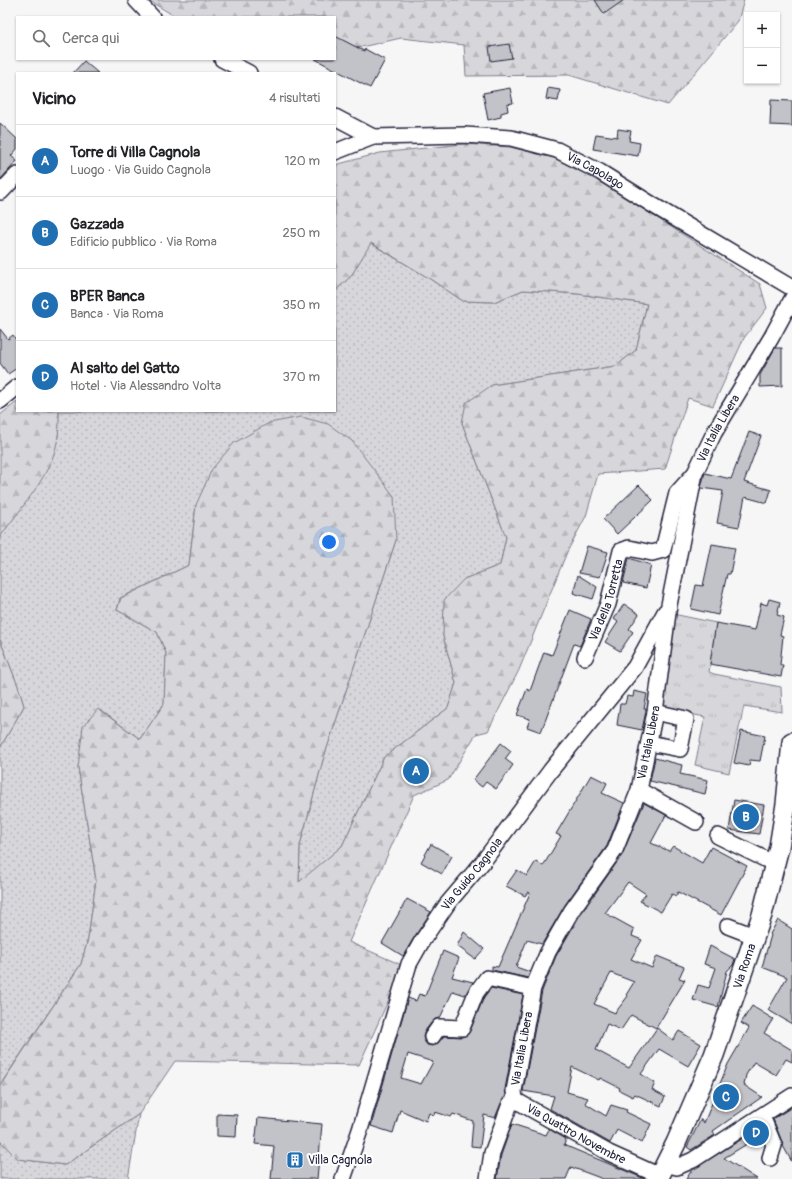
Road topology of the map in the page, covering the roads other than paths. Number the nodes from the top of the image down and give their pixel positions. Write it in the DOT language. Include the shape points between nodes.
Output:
graph roads {
  1 [pos="136,0"];
  2 [pos="151,16"];
  3 [pos="224,60"];
  4 [pos="247,72"];
  5 [pos="336,118"];
  6 [pos="373,137"];
  7 [pos="336,152"];
  8 [pos="16,176"];
  9 [pos="1,192"];
  10 [pos="792,288"];
  11 [pos="792,299"];
  12 [pos="16,388"];
  13 [pos="0,401"];
  14 [pos="695,473"];
  15 [pos="670,605"];
  16 [pos="585,657"];
  17 [pos="655,712"];
  18 [pos="792,742"];
  19 [pos="649,743"];
  20 [pos="639,790"];
  21 [pos="696,822"];
  22 [pos="718,836"];
  23 [pos="775,864"];
  24 [pos="728,926"];
  25 [pos="754,936"];
  26 [pos="532,988"];
  27 [pos="432,1037"];
  28 [pos="792,1096"];
  29 [pos="515,1100"];
  30 [pos="762,1116"];
  31 [pos="770,1158"];
  32 [pos="662,1173"];
  33 [pos="343,1179"];
  34 [pos="488,1179"];
  1 -- 2 [label="street"];
  3 -- 4 [label="street"];
  5 -- 6 [label="street, Via Capolago"];
  6 -- 7 [label="street, Via Capolago"];
  6 -- 10 [label="street, Via Capolago" via="464,135 511,138 557,150 600,172"];
  8 -- 9 [label="street"];
  11 -- 14 [label="street, Via Italia Libera" via="714,432"];
  12 -- 13 [label="street"];
  14 -- 15 [label="street, Via Italia Libera"];
  14 -- 16 [label="street, Via della Torretta" via="677,493 663,550 652,553 629,548 621,551 608,604"];
  15 -- 17 [label="street, Via Italia Libera"];
  15 -- 33 [label="street, Via Guido Cagnola" via="635,667 551,770 422,941 409,964"];
  17 -- 19 [label="street, Via Italia Libera"];
  17 -- 19 [label="street" via="686,719 680,748"];
  18 -- 23 [label="main road, Via Roma" via="786,804"];
  19 -- 20 [label="street, Via Italia Libera"];
  20 -- 21 [label="street"];
  20 -- 26 [label="street, Via Italia Libera" via="615,850 572,910 548,952"];
  22 -- 23 [label="street"];
  23 -- 25 [label="main road, Via Roma"];
  24 -- 25 [label="street"];
  25 -- 32 [label="main road, Via Roma" via="714,1055"];
  26 -- 27 [label="street" via="488,978 476,993 462,1028 439,1027"];
  26 -- 29 [label="street, Via Italia Libera" via="514,1091"];
  28 -- 30 [label="street"];
  29 -- 32 [label="street, Via Quattro Novembre" via="609,1153"];
  29 -- 34 [label="street, Via Italia Libera" via="510,1104 492,1153"];
  30 -- 31 [label="street" via="774,1145"];
  30 -- 32 [label="street" via="693,1160"];
}
